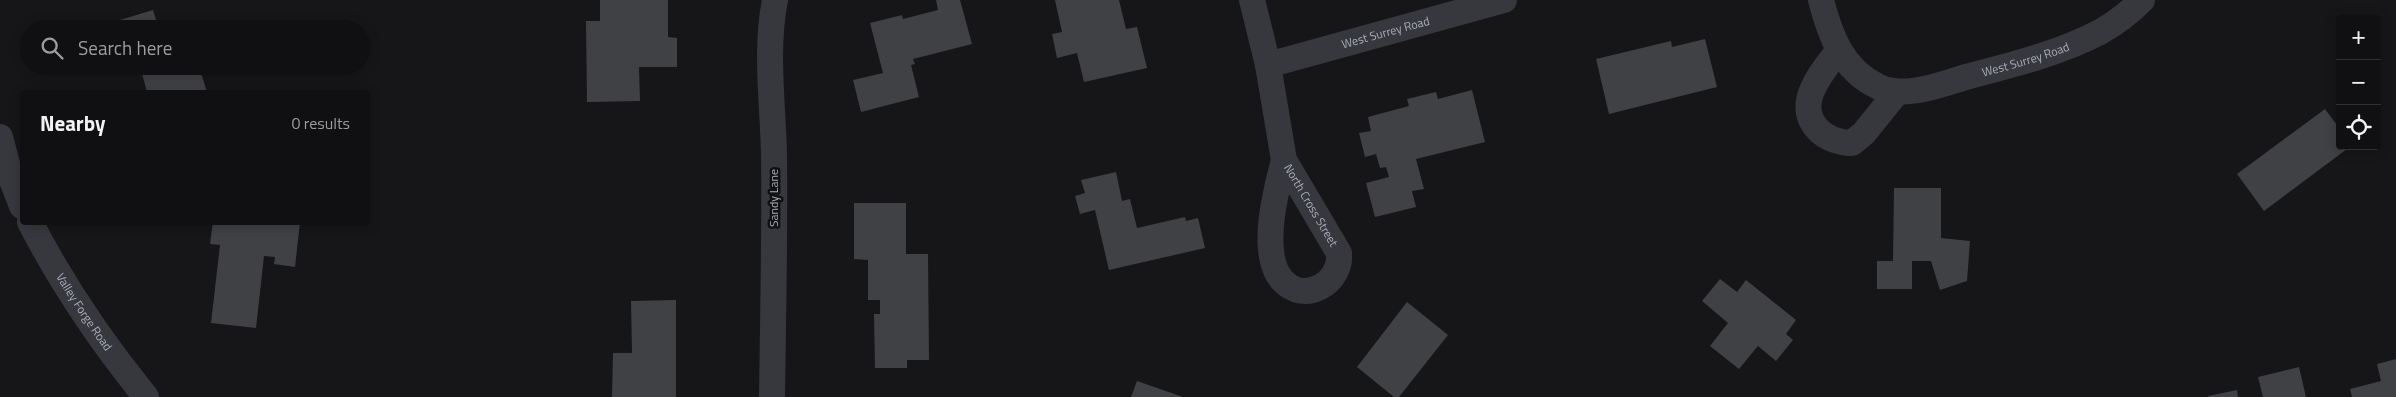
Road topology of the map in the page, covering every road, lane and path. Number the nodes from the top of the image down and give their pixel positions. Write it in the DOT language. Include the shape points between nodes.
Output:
graph roads {
  1 [pos="775,0"];
  2 [pos="1252,0"];
  3 [pos="1504,0"];
  4 [pos="1821,0"];
  5 [pos="2142,0"];
  6 [pos="1838,51"];
  7 [pos="1268,65"];
  8 [pos="1897,92"];
  9 [pos="0,137"];
  10 [pos="1284,160"];
  11 [pos="5,176"];
  12 [pos="20,202"];
  13 [pos="32,225"];
  14 [pos="146,397"];
  15 [pos="772,397"];
  1 -- 15 [label="street, Sandy Lane" via="770,50 775,177"];
  2 -- 7 [label="street, North Cross Street"];
  3 -- 7 [label="street, West Surrey Road"];
  4 -- 6 [label="street, West Surrey Road"];
  5 -- 8 [label="street, West Surrey Road" via="2128,15 2112,25 2061,49 1934,86"];
  6 -- 8 [label="street, West Surrey Road" via="1864,79"];
  6 -- 8 [label="street" via="1819,76 1810,95 1810,114 1816,129 1830,140 1852,143"];
  7 -- 10 [label="street, North Cross Street"];
  9 -- 11 [label="street"];
  11 -- 12 [label="street"];
  13 -- 14 [label="street, Valley Forge Road" via="95,329"];
}
